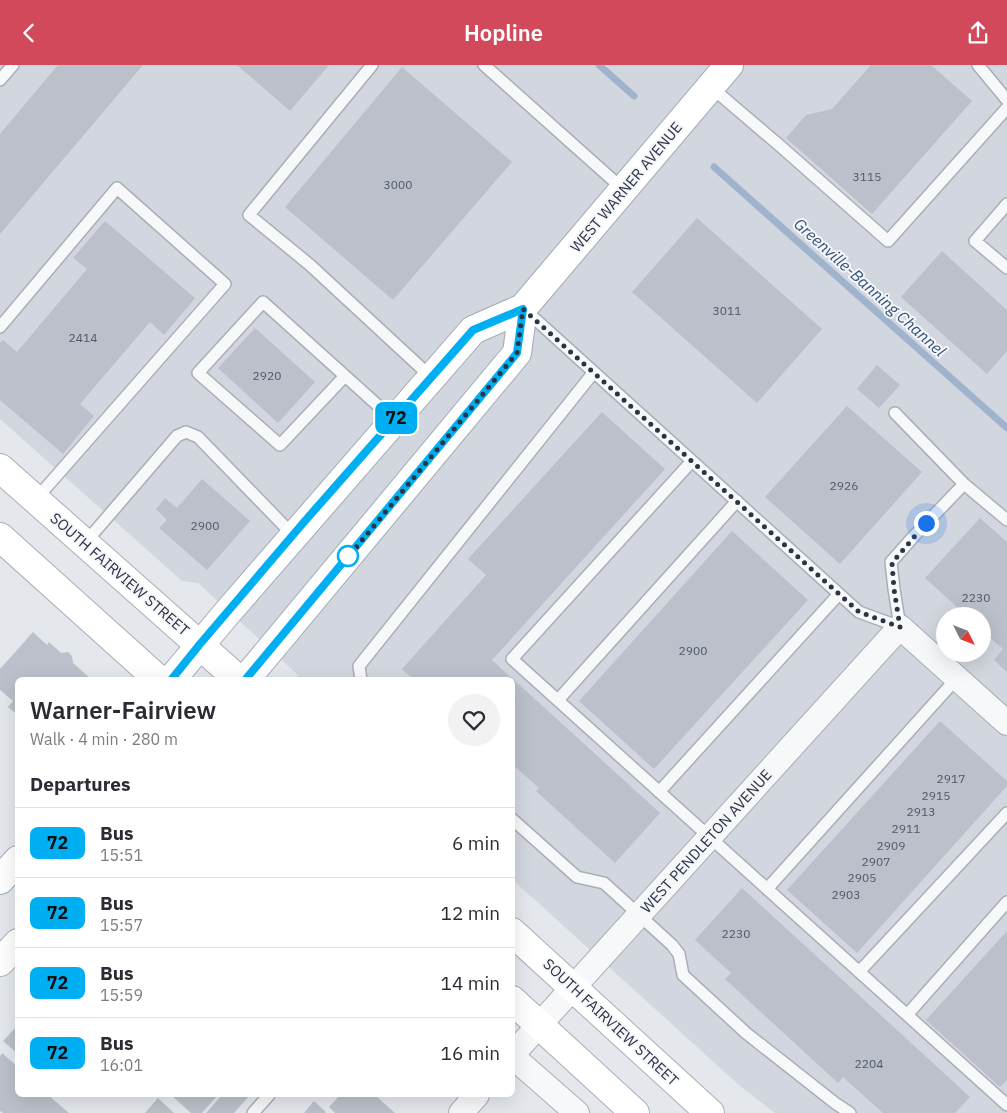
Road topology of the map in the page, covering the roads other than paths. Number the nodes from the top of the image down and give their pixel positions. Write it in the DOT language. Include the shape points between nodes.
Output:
graph roads {
  1 [pos="13,65"];
  2 [pos="372,65"];
  3 [pos="484,65"];
  4 [pos="729,65"];
  5 [pos="978,65"];
  6 [pos="0,80"];
  7 [pos="711,87"];
  8 [pos="1007,100"];
  9 [pos="1007,108"];
  10 [pos="624,190"];
  11 [pos="1007,204"];
  12 [pos="1007,267"];
  13 [pos="523,309"];
  14 [pos="0,327"];
  15 [pos="594,372"];
  16 [pos="345,376"];
  17 [pos="431,377"];
  18 [pos="895,413"];
  19 [pos="394,420"];
  20 [pos="692,461"];
  21 [pos="0,468"];
  22 [pos="964,484"];
  23 [pos="36,499"];
  24 [pos="737,501"];
  25 [pos="1007,519"];
  26 [pos="293,535"];
  27 [pos="0,537"];
  28 [pos="85,543"];
  29 [pos="839,594"];
  30 [pos="900,627"];
  31 [pos="200,644"];
  32 [pos="156,677"];
  33 [pos="173,677"];
  34 [pos="236,677"];
  35 [pos="247,677"];
  36 [pos="361,677"];
  37 [pos="957,678"];
  38 [pos="558,700"];
  39 [pos="1007,723"];
  40 [pos="659,792"];
  41 [pos="1007,813"];
  42 [pos="515,822"];
  43 [pos="709,837"];
  44 [pos="15,863"];
  45 [pos="0,880"];
  46 [pos="767,889"];
  47 [pos="1007,902"];
  48 [pos="638,915"];
  49 [pos="515,935"];
  50 [pos="15,946"];
  51 [pos="0,962"];
  52 [pos="859,972"];
  53 [pos="572,987"];
  54 [pos="515,1003"];
  55 [pos="907,1015"];
  56 [pos="540,1024"];
  57 [pos="515,1052"];
  58 [pos="515,1058"];
  59 [pos="267,1097"];
  60 [pos="475,1097"];
  61 [pos="1007,1105"];
  62 [pos="253,1113"];
  63 [pos="461,1113"];
  64 [pos="577,1113"];
  65 [pos="635,1113"];
  66 [pos="710,1113"];
  67 [pos="850,1113"];
  1 -- 6 [label="lane"];
  2 -- 17 [label="lane" via="249,215 310,265"];
  3 -- 10 [label="lane"];
  4 -- 7 [label="main road, WEST WARNER AVENUE"];
  5 -- 8 [label="lane"];
  7 -- 9 [label="lane" via="888,241"];
  7 -- 10 [label="main road, WEST WARNER AVENUE"];
  10 -- 13 [label="main road, WEST WARNER AVENUE"];
  11 -- 12 [label="lane" via="975,241"];
  13 -- 15 [label="lane"];
  13 -- 17 [label="main road, WEST WARNER AVENUE" via="473,330"];
  13 -- 35 [label="main road" via="517,353"];
  14 -- 23 [label="lane" via="118,188 225,284"];
  15 -- 20 [label="lane"];
  15 -- 36 [label="lane" via="360,666"];
  16 -- 16 [label="lane" via="263,302 198,373 280,445"];
  16 -- 19 [label="lane"];
  17 -- 19 [label="main road, WEST WARNER AVENUE"];
  18 -- 22 [label="lane"];
  19 -- 26 [label="main road, WEST WARNER AVENUE"];
  20 -- 24 [label="lane"];
  20 -- 38 [label="lane" via="512,659"];
  21 -- 23 [label="main road, SOUTH FAIRVIEW STREET"];
  22 -- 25 [label="lane"];
  22 -- 30 [label="lane" via="892,563"];
  23 -- 28 [label="main road, SOUTH FAIRVIEW STREET"];
  24 -- 29 [label="lane"];
  24 -- 38 [label="lane"];
  26 -- 28 [label="lane" via="198,437 186,432 177,436"];
  26 -- 31 [label="main road, WEST WARNER AVENUE"];
  27 -- 32 [label="main road"];
  28 -- 31 [label="main road, SOUTH FAIRVIEW STREET"];
  29 -- 30 [label="lane" via="859,612"];
  29 -- 40 [label="lane"];
  30 -- 37 [label="street"];
  30 -- 43 [label="street, WEST PENDLETON AVENUE"];
  31 -- 33 [label="main road, WEST WARNER AVENUE"];
  31 -- 34 [label="main road, SOUTH FAIRVIEW STREET"];
  37 -- 39 [label="street"];
  37 -- 46 [label="lane"];
  38 -- 40 [label="lane"];
  40 -- 43 [label="lane"];
  41 -- 52 [label="lane"];
  42 -- 48 [label="lane" via="577,877 604,883"];
  43 -- 46 [label="lane"];
  43 -- 48 [label="street, WEST PENDLETON AVENUE"];
  44 -- 45 [label="main road"];
  46 -- 52 [label="lane"];
  47 -- 55 [label="lane"];
  48 -- 53 [label="street, WEST PENDLETON AVENUE"];
  48 -- 67 [label="lane" via="679,954 683,975 746,1033"];
  49 -- 53 [label="main road, SOUTH FAIRVIEW STREET"];
  50 -- 51 [label="main road"];
  52 -- 55 [label="lane"];
  53 -- 56 [label="street, WEST PENDLETON AVENUE"];
  53 -- 66 [label="main road, SOUTH FAIRVIEW STREET"];
  54 -- 56 [label="main road"];
  55 -- 61 [label="lane"];
  56 -- 57 [label="street, WEST PENDLETON AVENUE"];
  56 -- 65 [label="main road"];
  58 -- 64 [label="street"];
  59 -- 62 [label="lane"];
  60 -- 63 [label="street"];
}
